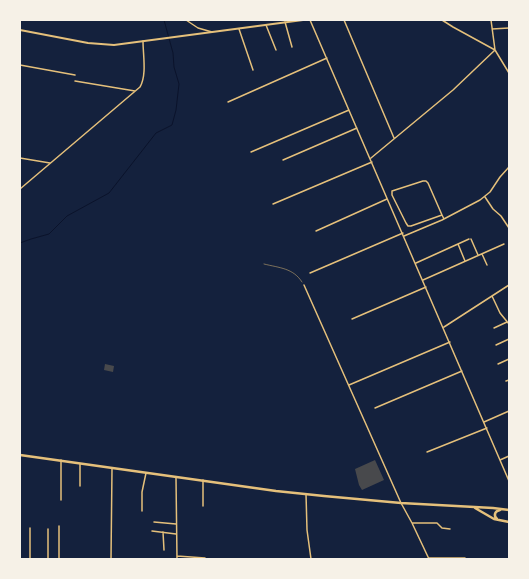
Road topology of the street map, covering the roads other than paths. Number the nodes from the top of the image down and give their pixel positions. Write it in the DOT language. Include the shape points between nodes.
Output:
graph roads {
  1 [pos="186,20"];
  2 [pos="303,20"];
  3 [pos="310,20"];
  4 [pos="344,20"];
  5 [pos="442,20"];
  6 [pos="491,20"];
  7 [pos="285,22"];
  8 [pos="266,25"];
  9 [pos="509,28"];
  10 [pos="239,29"];
  11 [pos="492,29"];
  12 [pos="20,30"];
  13 [pos="214,32"];
  14 [pos="143,42"];
  15 [pos="292,47"];
  16 [pos="276,50"];
  17 [pos="495,50"];
  18 [pos="327,58"];
  19 [pos="20,65"];
  20 [pos="253,70"];
  21 [pos="509,73"];
  22 [pos="75,74"];
  23 [pos="75,81"];
  24 [pos="135,91"];
  25 [pos="228,102"];
  26 [pos="349,110"];
  27 [pos="357,128"];
  28 [pos="394,138"];
  29 [pos="251,152"];
  30 [pos="20,158"];
  31 [pos="371,158"];
  32 [pos="283,160"];
  33 [pos="372,162"];
  34 [pos="50,163"];
  35 [pos="509,167"];
  36 [pos="20,188"];
  37 [pos="485,196"];
  38 [pos="388,199"];
  39 [pos="273,204"];
  40 [pos="442,215"];
  41 [pos="444,219"];
  42 [pos="509,228"];
  43 [pos="316,231"];
  44 [pos="402,233"];
  45 [pos="404,236"];
  46 [pos="458,244"];
  47 [pos="504,244"];
  48 [pos="482,254"];
  49 [pos="478,255"];
  50 [pos="465,261"];
  51 [pos="416,263"];
  52 [pos="487,265"];
  53 [pos="310,273"];
  54 [pos="422,280"];
  55 [pos="304,285"];
  56 [pos="509,285"];
  57 [pos="426,287"];
  58 [pos="492,296"];
  59 [pos="352,319"];
  60 [pos="508,323"];
  61 [pos="443,328"];
  62 [pos="494,328"];
  63 [pos="509,339"];
  64 [pos="450,342"];
  65 [pos="496,345"];
  66 [pos="509,359"];
  67 [pos="498,364"];
  68 [pos="462,371"];
  69 [pos="509,380"];
  70 [pos="506,381"];
  71 [pos="349,385"];
  72 [pos="375,408"];
  73 [pos="509,411"];
  74 [pos="484,422"];
  75 [pos="487,428"];
  76 [pos="427,452"];
  77 [pos="20,455"];
  78 [pos="509,456"];
  79 [pos="61,460"];
  80 [pos="500,460"];
  81 [pos="80,463"];
  82 [pos="112,467"];
  83 [pos="146,472"];
  84 [pos="176,476"];
  85 [pos="202,480"];
  86 [pos="509,480"];
  87 [pos="80,486"];
  88 [pos="306,494"];
  89 [pos="61,500"];
  90 [pos="401,503"];
  91 [pos="203,506"];
  92 [pos="474,508"];
  93 [pos="142,510"];
  94 [pos="500,510"];
  95 [pos="509,510"];
  96 [pos="499,520"];
  97 [pos="154,522"];
  98 [pos="509,522"];
  99 [pos="412,523"];
  100 [pos="176,524"];
  101 [pos="59,526"];
  102 [pos="30,528"];
  103 [pos="450,528"];
  104 [pos="48,529"];
  105 [pos="152,531"];
  106 [pos="163,532"];
  107 [pos="176,534"];
  108 [pos="164,550"];
  109 [pos="177,556"];
  110 [pos="205,558"];
  111 [pos="465,558"];
  112 [pos="30,559"];
  113 [pos="48,559"];
  114 [pos="59,559"];
  115 [pos="111,559"];
  116 [pos="177,559"];
  117 [pos="311,559"];
  118 [pos="429,559"];
  1 -- 13 [label="street" via="198,28"];
  2 -- 7 [label="street"];
  3 -- 18 [label="street"];
  4 -- 28 [label="street"];
  5 -- 17 [label="street"];
  6 -- 11 [label="street"];
  7 -- 8 [label="street"];
  7 -- 15 [label="street"];
  8 -- 10 [label="street"];
  8 -- 16 [label="street"];
  9 -- 11 [label="street"];
  10 -- 13 [label="street"];
  10 -- 20 [label="street"];
  11 -- 17 [label="street"];
  12 -- 14 [label="street" via="99,44"];
  13 -- 14 [label="street"];
  14 -- 24 [label="street" via="144,77"];
  17 -- 21 [label="street"];
  17 -- 28 [label="street" via="453,90"];
  18 -- 25 [label="street"];
  18 -- 26 [label="street"];
  19 -- 22 [label="street"];
  23 -- 24 [label="street"];
  24 -- 34 [label="street"];
  26 -- 27 [label="street"];
  26 -- 29 [label="street"];
  27 -- 31 [label="street"];
  27 -- 32 [label="street"];
  28 -- 31 [label="street"];
  30 -- 34 [label="street"];
  31 -- 33 [label="street"];
  33 -- 38 [label="street"];
  33 -- 39 [label="street"];
  34 -- 36 [label="street"];
  35 -- 37 [label="street"];
  37 -- 41 [label="street"];
  37 -- 42 [label="street"];
  38 -- 43 [label="street"];
  38 -- 44 [label="street"];
  40 -- 40 [label="street" via="408,226 392,191 426,181"];
  40 -- 41 [label="street"];
  41 -- 45 [label="street"];
  44 -- 45 [label="street"];
  44 -- 53 [label="street"];
  45 -- 51 [label="street"];
  46 -- 49 [label="street" via="470,239"];
  46 -- 50 [label="street"];
  46 -- 51 [label="street"];
  47 -- 48 [label="street"];
  48 -- 49 [label="street"];
  48 -- 52 [label="street"];
  49 -- 50 [label="street"];
  50 -- 54 [label="street"];
  51 -- 54 [label="street"];
  54 -- 57 [label="street"];
  55 -- 71 [label="street"];
  56 -- 58 [label="street"];
  57 -- 59 [label="street"];
  57 -- 61 [label="street"];
  58 -- 60 [label="street"];
  58 -- 61 [label="street"];
  60 -- 62 [label="street"];
  61 -- 64 [label="street"];
  63 -- 65 [label="street"];
  64 -- 68 [label="street"];
  64 -- 71 [label="street"];
  66 -- 67 [label="street"];
  68 -- 72 [label="street"];
  68 -- 74 [label="street"];
  69 -- 70 [label="street"];
  71 -- 90 [label="street"];
  73 -- 74 [label="street"];
  74 -- 75 [label="street"];
  75 -- 76 [label="street"];
  75 -- 80 [label="street"];
  77 -- 79 [label="main road"];
  78 -- 80 [label="street"];
  79 -- 81 [label="main road"];
  79 -- 89 [label="street"];
  80 -- 86 [label="street"];
  81 -- 82 [label="main road"];
  81 -- 87 [label="street"];
  82 -- 83 [label="main road"];
  82 -- 115 [label="street"];
  83 -- 84 [label="main road"];
  83 -- 93 [label="street"];
  84 -- 85 [label="main road"];
  84 -- 100 [label="street"];
  85 -- 88 [label="main road"];
  85 -- 91 [label="street"];
  88 -- 90 [label="main road"];
  88 -- 117 [label="street"];
  90 -- 92 [label="main road"];
  90 -- 99 [label="street"];
  92 -- 94 [label="main road"];
  92 -- 96 [label="main road" via="490,518"];
  94 -- 95 [label="main road"];
  94 -- 96 [label="main road" via="495,514"];
  96 -- 98 [label="main road"];
  97 -- 100 [label="street"];
  99 -- 103 [label="street" via="434,523 442,528"];
  99 -- 118 [label="street"];
  100 -- 107 [label="street"];
  101 -- 114 [label="street"];
  102 -- 112 [label="street"];
  104 -- 113 [label="street"];
  105 -- 106 [label="street"];
  106 -- 107 [label="street"];
  106 -- 108 [label="street"];
  107 -- 109 [label="street"];
  109 -- 110 [label="street"];
  109 -- 116 [label="street"];
  111 -- 118 [label="street"];
}
